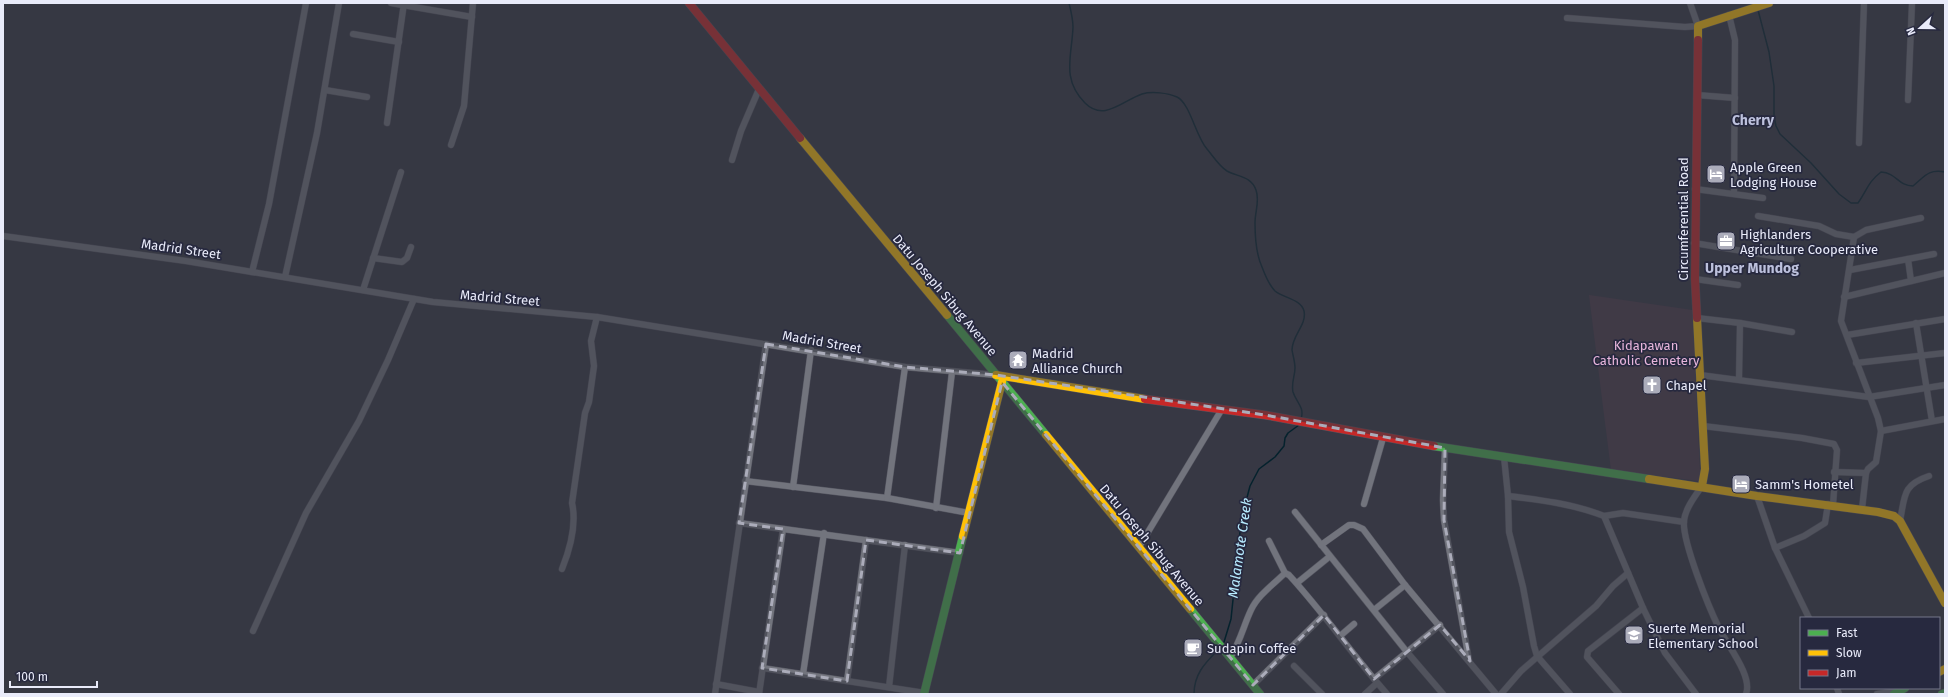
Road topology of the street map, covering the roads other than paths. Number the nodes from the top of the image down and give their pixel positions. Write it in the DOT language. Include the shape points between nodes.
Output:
graph roads {
  1 [pos="306,3"];
  2 [pos="339,3"];
  3 [pos="392,3"];
  4 [pos="473,3"];
  5 [pos="689,3"];
  6 [pos="1690,3"];
  7 [pos="1769,3"];
  8 [pos="1864,3"];
  9 [pos="1912,3"];
  10 [pos="404,4"];
  11 [pos="437,6"];
  12 [pos="1729,15"];
  13 [pos="472,17"];
  14 [pos="1567,18"];
  15 [pos="1698,26"];
  16 [pos="353,34"];
  17 [pos="399,42"];
  18 [pos="760,89"];
  19 [pos="325,90"];
  20 [pos="1697,95"];
  21 [pos="367,97"];
  22 [pos="1735,98"];
  23 [pos="1908,100"];
  24 [pos="387,123"];
  25 [pos="1859,143"];
  26 [pos="451,145"];
  27 [pos="732,160"];
  28 [pos="401,172"];
  29 [pos="1695,189"];
  30 [pos="1734,193"];
  31 [pos="1763,198"];
  32 [pos="1758,216"];
  33 [pos="1922,218"];
  34 [pos="3,236"];
  35 [pos="1854,237"];
  36 [pos="1694,243"];
  37 [pos="411,247"];
  38 [pos="1934,254"];
  39 [pos="373,258"];
  40 [pos="1790,259"];
  41 [pos="1908,259"];
  42 [pos="1850,270"];
  43 [pos="252,272"];
  44 [pos="1945,273"];
  45 [pos="285,276"];
  46 [pos="1695,279"];
  47 [pos="1912,281"];
  48 [pos="1738,285"];
  49 [pos="363,290"];
  50 [pos="1844,297"];
  51 [pos="414,299"];
  52 [pos="597,317"];
  53 [pos="1697,318"];
  54 [pos="1945,319"];
  55 [pos="1740,323"];
  56 [pos="1916,323"];
  57 [pos="1792,332"];
  58 [pos="1847,335"];
  59 [pos="766,344"];
  60 [pos="811,350"];
  61 [pos="1945,353"];
  62 [pos="1922,356"];
  63 [pos="1856,363"];
  64 [pos="904,367"];
  65 [pos="952,372"];
  66 [pos="996,375"];
  67 [pos="1700,375"];
  68 [pos="1739,379"];
  69 [pos="1002,382"];
  70 [pos="1945,386"];
  71 [pos="1927,388"];
  72 [pos="1869,397"];
  73 [pos="1222,409"];
  74 [pos="1945,419"];
  75 [pos="1932,421"];
  76 [pos="1703,426"];
  77 [pos="1881,431"];
  78 [pos="1383,438"];
  79 [pos="1445,448"];
  80 [pos="1504,457"];
  81 [pos="1834,472"];
  82 [pos="1866,473"];
  83 [pos="1929,476"];
  84 [pos="745,481"];
  85 [pos="1702,486"];
  86 [pos="793,487"];
  87 [pos="1508,496"];
  88 [pos="1757,496"];
  89 [pos="887,498"];
  90 [pos="1364,504"];
  91 [pos="1830,505"];
  92 [pos="936,508"];
  93 [pos="1862,509"];
  94 [pos="1295,512"];
  95 [pos="969,513"];
  96 [pos="1604,516"];
  97 [pos="1900,521"];
  98 [pos="1684,522"];
  99 [pos="740,523"];
  100 [pos="783,529"];
  101 [pos="824,534"];
  102 [pos="866,540"];
  103 [pos="1270,541"];
  104 [pos="905,545"];
  105 [pos="1321,545"];
  106 [pos="1139,547"];
  107 [pos="1775,548"];
  108 [pos="960,553"];
  109 [pos="1329,557"];
  110 [pos="562,569"];
  111 [pos="1285,573"];
  112 [pos="1628,573"];
  113 [pos="1296,583"];
  114 [pos="1405,585"];
  115 [pos="1945,603"];
  116 [pos="1643,608"];
  117 [pos="1374,610"];
  118 [pos="1324,616"];
  119 [pos="1809,617"];
  120 [pos="1354,624"];
  121 [pos="1440,625"];
  122 [pos="253,631"];
  123 [pos="1340,636"];
  124 [pos="1407,652"];
  125 [pos="1537,656"];
  126 [pos="1230,658"];
  127 [pos="1470,661"];
  128 [pos="1294,666"];
  129 [pos="762,668"];
  130 [pos="803,674"];
  131 [pos="847,681"];
  132 [pos="1375,681"];
  133 [pos="716,684"];
  134 [pos="1253,685"];
  135 [pos="889,687"];
  136 [pos="1900,691"];
  137 [pos="759,693"];
  138 [pos="925,693"];
  139 [pos="1945,693"];
  140 [pos="715,694"];
  141 [pos="1260,694"];
  142 [pos="1322,694"];
  143 [pos="1365,694"];
  144 [pos="1387,694"];
  145 [pos="1443,694"];
  146 [pos="1496,694"];
  147 [pos="1501,694"];
  148 [pos="1570,694"];
  149 [pos="1619,694"];
  150 [pos="1696,694"];
  151 [pos="1746,694"];
  152 [pos="1877,694"];
  153 [pos="1942,694"];
  1 -- 43 [label="street" via="269,204"];
  2 -- 19 [label="street"];
  3 -- 10 [label="street"];
  4 -- 13 [label="street"];
  5 -- 18 [label="main road, Datu Joseph Sibug Avenue"];
  6 -- 15 [label="street"];
  7 -- 12 [label="main road"];
  8 -- 25 [label="street"];
  9 -- 23 [label="street"];
  10 -- 11 [label="street"];
  10 -- 17 [label="street"];
  11 -- 13 [label="street"];
  12 -- 15 [label="main road"];
  12 -- 22 [label="street" via="1735,40"];
  13 -- 26 [label="street" via="464,106"];
  14 -- 15 [label="street"];
  15 -- 20 [label="main road, Circumferential Road"];
  16 -- 17 [label="street"];
  17 -- 24 [label="street"];
  18 -- 27 [label="street" via="741,131"];
  18 -- 66 [label="main road, Datu Joseph Sibug Avenue"];
  19 -- 21 [label="street"];
  19 -- 45 [label="street"];
  20 -- 22 [label="street"];
  20 -- 29 [label="main road, Circumferential Road"];
  22 -- 30 [label="street"];
  28 -- 39 [label="street"];
  29 -- 30 [label="street"];
  29 -- 36 [label="main road, Circumferential Road"];
  30 -- 31 [label="street"];
  32 -- 35 [label="street" via="1818,226 1836,234"];
  33 -- 35 [label="street" via="1866,230"];
  34 -- 43 [label="street, Madrid Street"];
  35 -- 42 [label="street"];
  36 -- 40 [label="street"];
  36 -- 46 [label="main road, Circumferential Road"];
  37 -- 39 [label="street" via="408,258 402,262"];
  38 -- 41 [label="street"];
  39 -- 49 [label="street"];
  41 -- 42 [label="street"];
  41 -- 47 [label="street"];
  42 -- 50 [label="street"];
  43 -- 45 [label="street, Madrid Street"];
  44 -- 47 [label="street"];
  45 -- 49 [label="street, Madrid Street"];
  46 -- 48 [label="street"];
  46 -- 53 [label="main road, Circumferential Road"];
  47 -- 50 [label="street"];
  49 -- 51 [label="street, Madrid Street"];
  50 -- 58 [label="street" via="1841,321"];
  51 -- 52 [label="street, Madrid Street"];
  51 -- 122 [label="street" via="359,420 306,513"];
  52 -- 59 [label="street, Madrid Street"];
  52 -- 110 [label="street" via="591,341 594,366 572,503 574,511 570,548"];
  53 -- 55 [label="street"];
  53 -- 67 [label="main road, Circumferential Road"];
  54 -- 56 [label="street"];
  55 -- 57 [label="street"];
  55 -- 68 [label="street"];
  56 -- 58 [label="street"];
  56 -- 62 [label="street"];
  58 -- 63 [label="street"];
  59 -- 60 [label="street, Madrid Street"];
  59 -- 84 [label="street"];
  60 -- 64 [label="street, Madrid Street"];
  60 -- 86 [label="street"];
  61 -- 62 [label="street"];
  62 -- 63 [label="street"];
  62 -- 71 [label="street"];
  63 -- 72 [label="street"];
  64 -- 65 [label="street, Madrid Street"];
  64 -- 89 [label="street"];
  65 -- 66 [label="street, Madrid Street"];
  65 -- 92 [label="street"];
  66 -- 69 [label="main road, Datu Joseph Sibug Avenue"];
  66 -- 73 [label="main road"];
  67 -- 68 [label="street"];
  67 -- 76 [label="main road, Circumferential Road"];
  68 -- 72 [label="street"];
  69 -- 95 [label="main road"];
  69 -- 106 [label="main road, Datu Joseph Sibug Avenue"];
  70 -- 71 [label="street"];
  71 -- 72 [label="street"];
  71 -- 75 [label="street"];
  72 -- 77 [label="street"];
  73 -- 78 [label="main road"];
  73 -- 106 [label="street"];
  74 -- 75 [label="street"];
  75 -- 77 [label="street"];
  76 -- 81 [label="street" via="1834,444 1837,450"];
  76 -- 85 [label="main road, Circumferential Road" via="1705,469"];
  77 -- 82 [label="street" via="1876,462"];
  78 -- 79 [label="main road"];
  78 -- 90 [label="street"];
  79 -- 80 [label="main road"];
  79 -- 127 [label="street" via="1444,520"];
  80 -- 85 [label="main road"];
  80 -- 87 [label="street"];
  81 -- 82 [label="street"];
  81 -- 91 [label="street"];
  82 -- 93 [label="street"];
  83 -- 97 [label="street" via="1918,479 1909,486"];
  84 -- 86 [label="street"];
  84 -- 99 [label="street"];
  85 -- 88 [label="main road"];
  85 -- 98 [label="street"];
  86 -- 89 [label="street"];
  87 -- 96 [label="street" via="1555,501"];
  87 -- 125 [label="street" via="1509,532"];
  88 -- 91 [label="main road"];
  88 -- 107 [label="street"];
  89 -- 92 [label="street"];
  91 -- 93 [label="main road"];
  91 -- 107 [label="street" via="1825,523 1804,536"];
  92 -- 95 [label="street"];
  93 -- 97 [label="main road" via="1887,514"];
  94 -- 105 [label="street"];
  95 -- 108 [label="main road"];
  96 -- 98 [label="street" via="1623,513"];
  96 -- 112 [label="street"];
  97 -- 115 [label="main road"];
  98 -- 151 [label="street" via="1685,537 1719,629 1745,675 1748,689"];
  99 -- 100 [label="street"];
  99 -- 133 [label="street"];
  100 -- 101 [label="street"];
  100 -- 129 [label="street"];
  101 -- 102 [label="street"];
  101 -- 130 [label="street"];
  102 -- 104 [label="street"];
  102 -- 131 [label="street"];
  103 -- 111 [label="street"];
  104 -- 108 [label="street"];
  104 -- 135 [label="street"];
  105 -- 109 [label="street"];
  105 -- 114 [label="street" via="1349,525 1359,527 1373,541"];
  106 -- 126 [label="main road, Datu Joseph Sibug Avenue"];
  107 -- 119 [label="street"];
  108 -- 138 [label="main road"];
  109 -- 113 [label="street"];
  109 -- 117 [label="street"];
  111 -- 113 [label="street"];
  111 -- 126 [label="street" via="1253,607 1239,643"];
  112 -- 116 [label="street"];
  112 -- 125 [label="street" via="1596,606"];
  113 -- 118 [label="street"];
  114 -- 117 [label="street"];
  114 -- 121 [label="street"];
  116 -- 149 [label="street" via="1588,651 1588,657"];
  116 -- 150 [label="street" via="1670,662"];
  117 -- 124 [label="street"];
  118 -- 123 [label="street"];
  118 -- 134 [label="street"];
  120 -- 123 [label="street"];
  121 -- 124 [label="street"];
  121 -- 127 [label="street"];
  123 -- 132 [label="street"];
  124 -- 132 [label="street"];
  124 -- 145 [label="street"];
  125 -- 147 [label="street"];
  125 -- 148 [label="street"];
  126 -- 134 [label="main road, Datu Joseph Sibug Avenue"];
  127 -- 146 [label="street"];
  128 -- 142 [label="street"];
  129 -- 130 [label="street"];
  129 -- 137 [label="street"];
  130 -- 131 [label="street"];
  131 -- 135 [label="street"];
  132 -- 143 [label="street"];
  132 -- 144 [label="street"];
  133 -- 137 [label="street"];
  133 -- 140 [label="street"];
  134 -- 141 [label="main road, Datu Joseph Sibug Avenue"];
  135 -- 138 [label="street"];
  136 -- 152 [label="street"];
  139 -- 153 [label="main road"];
}
